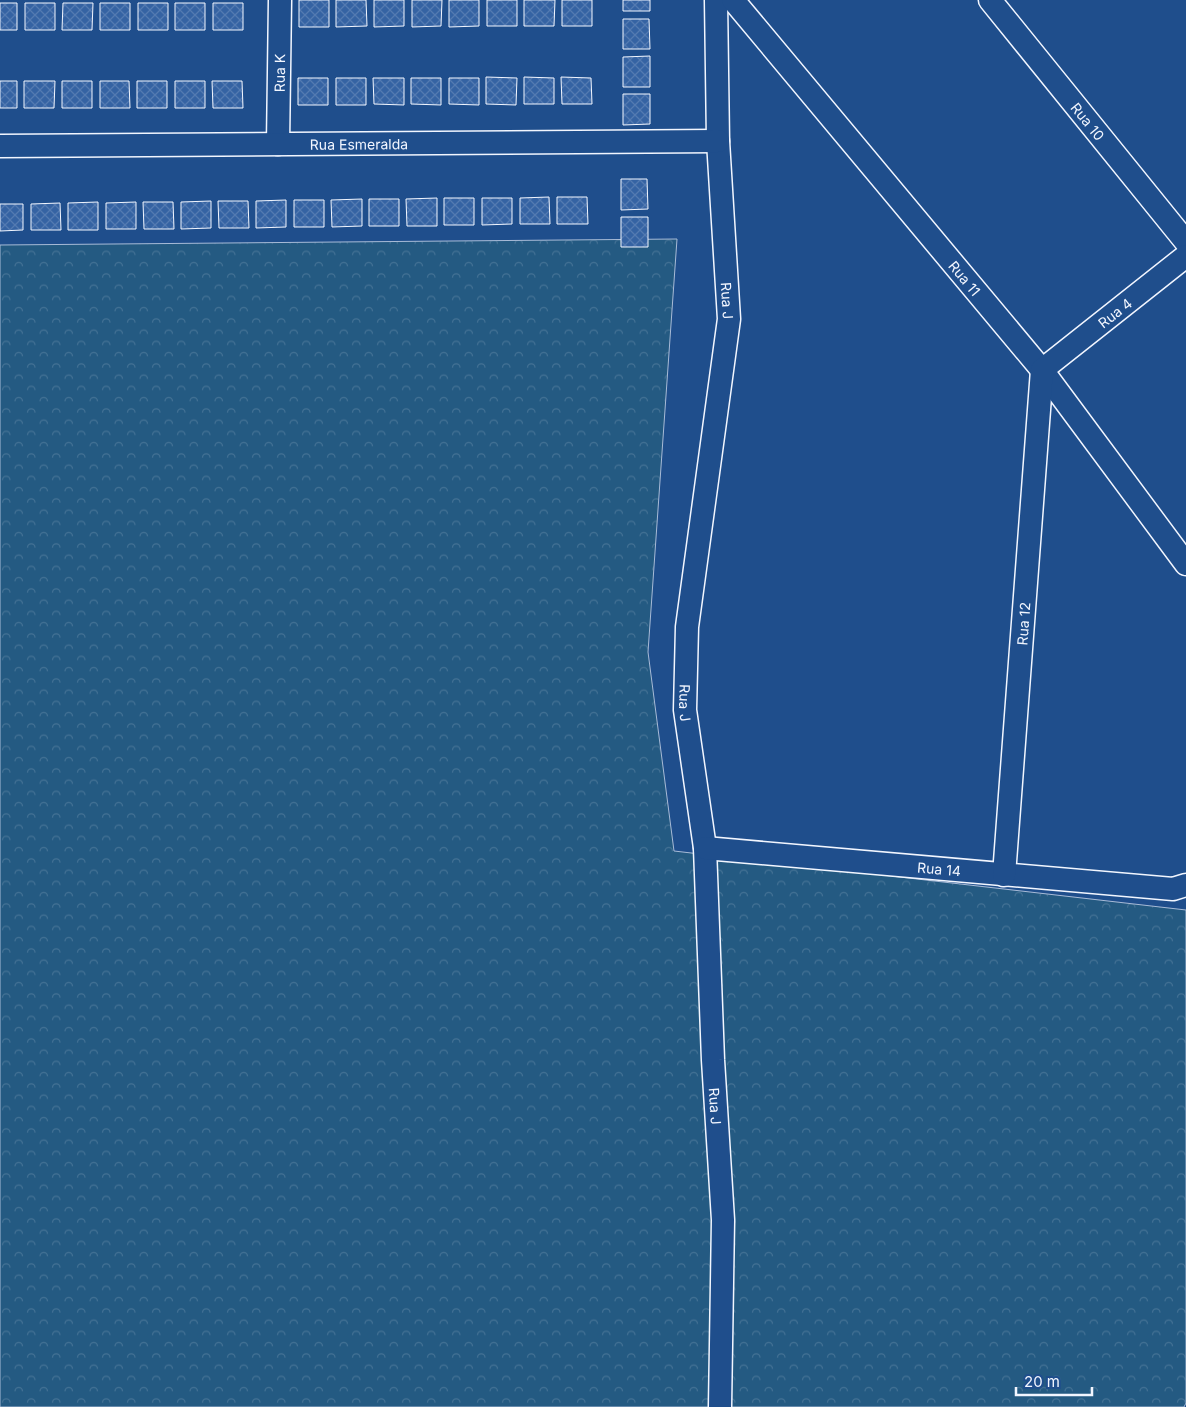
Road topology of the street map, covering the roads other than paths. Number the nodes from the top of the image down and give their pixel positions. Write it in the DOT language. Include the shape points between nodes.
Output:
graph roads {
  1 [pos="280,0"];
  2 [pos="716,0"];
  3 [pos="734,0"];
  4 [pos="990,0"];
  5 [pos="718,141"];
  6 [pos="278,144"];
  7 [pos="0,146"];
  8 [pos="1186,242"];
  9 [pos="1186,256"];
  10 [pos="1042,370"];
  11 [pos="1186,564"];
  12 [pos="705,848"];
  13 [pos="1004,875"];
  14 [pos="1179,887"];
  15 [pos="720,1407"];
  1 -- 6 [label="street, Rua K"];
  2 -- 5 [label="street, Rua J"];
  3 -- 10 [label="street, Rua 11"];
  4 -- 8 [label="street, Rua 10"];
  5 -- 6 [label="street, Rua Esmeralda"];
  5 -- 12 [label="street, Rua J" via="728,319 687,627 685,710"];
  6 -- 7 [label="street, Rua Esmeralda"];
  9 -- 10 [label="street, Rua 4"];
  10 -- 11 [label="street, Rua 11"];
  10 -- 13 [label="street, Rua 12"];
  12 -- 13 [label="street, Rua 14"];
  12 -- 15 [label="street, Rua J" via="723,1220"];
  13 -- 14 [label="street, Rua 14"];
}
